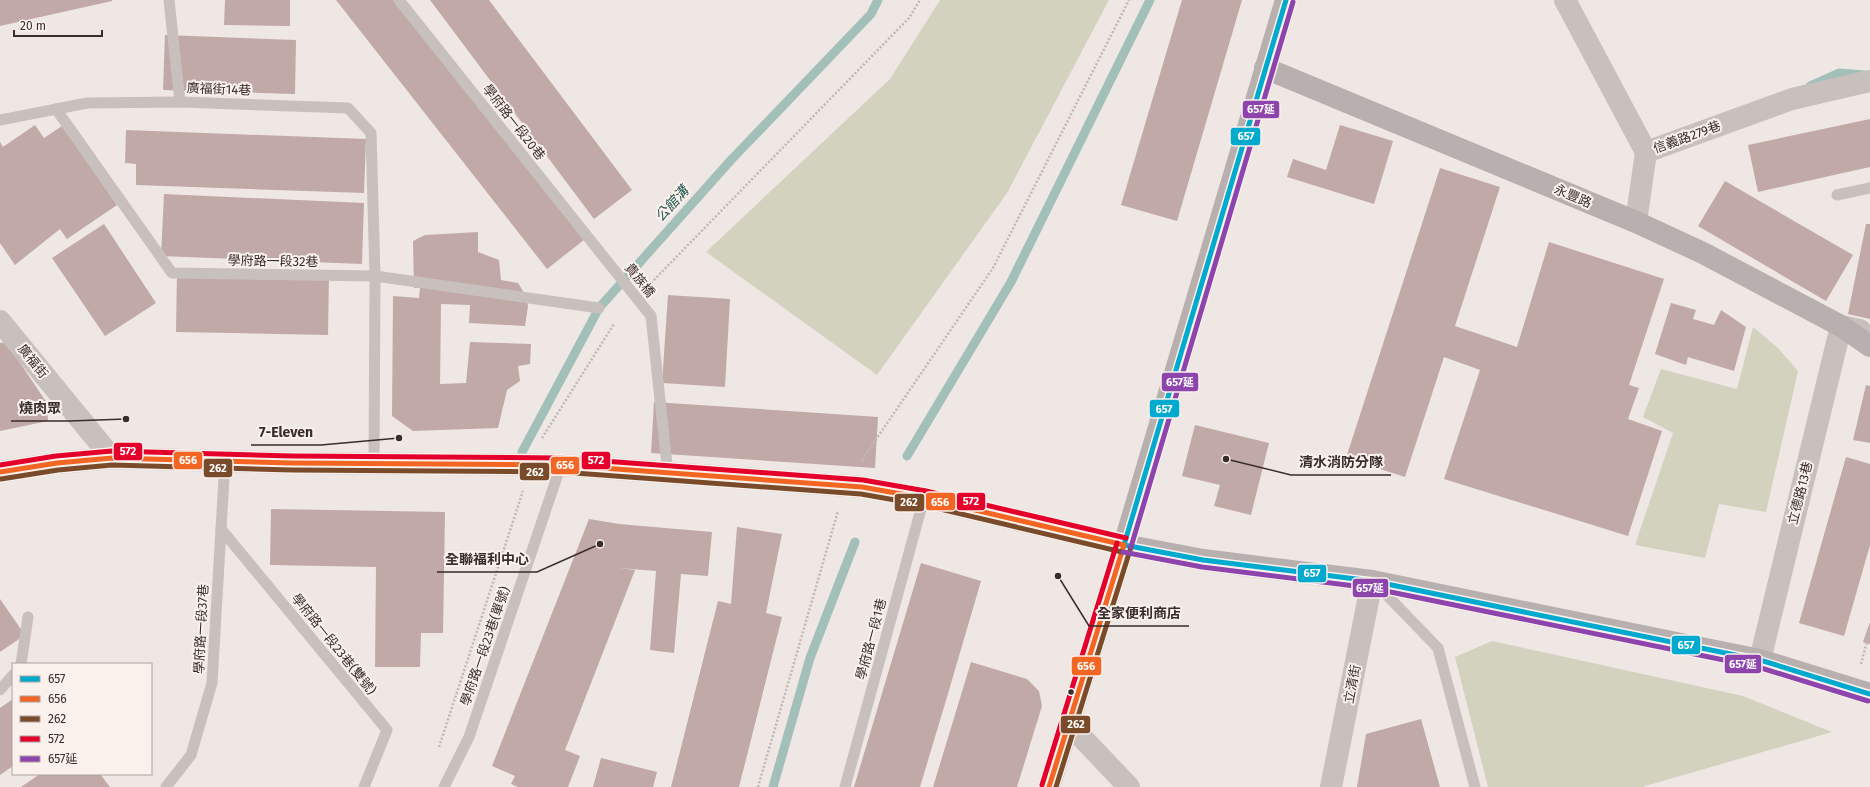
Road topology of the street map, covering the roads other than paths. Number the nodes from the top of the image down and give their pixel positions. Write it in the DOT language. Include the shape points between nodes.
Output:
graph roads {
  1 [pos="169,0"];
  2 [pos="399,0"];
  3 [pos="1286,0"];
  4 [pos="1565,0"];
  5 [pos="1265,68"];
  6 [pos="1870,81"];
  7 [pos="180,102"];
  8 [pos="56,109"];
  9 [pos="0,120"];
  10 [pos="1646,152"];
  11 [pos="1870,188"];
  12 [pos="1837,195"];
  13 [pos="1636,222"];
  14 [pos="607,261"];
  15 [pos="375,276"];
  16 [pos="598,308"];
  17 [pos="0,321"];
  18 [pos="1841,326"];
  19 [pos="1870,333"];
  20 [pos="1870,346"];
  21 [pos="112,458"];
  22 [pos="225,461"];
  23 [pos="374,464"];
  24 [pos="561,465"];
  25 [pos="0,472"];
  26 [pos="668,474"];
  27 [pos="924,498"];
  28 [pos="221,529"];
  29 [pos="1124,545"];
  30 [pos="1372,581"];
  31 [pos="28,617"];
  32 [pos="1760,660"];
  33 [pos="21,663"];
  34 [pos="12,676"];
  35 [pos="0,690"];
  36 [pos="1862,692"];
  37 [pos="1070,725"];
  38 [pos="166,787"];
  39 [pos="364,787"];
  40 [pos="444,787"];
  41 [pos="845,787"];
  42 [pos="1049,787"];
  43 [pos="1130,787"];
  44 [pos="1331,787"];
  45 [pos="1475,787"];
  1 -- 7 [label="lane"];
  2 -- 14 [label="lane, 學府路一段20巷"];
  3 -- 5 [label="street"];
  4 -- 10 [label="street, 信義路279巷"];
  5 -- 13 [label="street, 永豐路"];
  5 -- 29 [label="street"];
  6 -- 10 [label="street, 信義路279巷" via="1792,99"];
  7 -- 8 [label="lane, 廣福街14巷" via="87,103"];
  7 -- 15 [label="lane, 廣福街14巷" via="348,108 371,133"];
  8 -- 9 [label="lane, 廣福街14巷"];
  8 -- 15 [label="lane, 學府路一段32巷" via="172,273"];
  10 -- 13 [label="street"];
  11 -- 12 [label="lane"];
  13 -- 18 [label="street, 永豐路" via="1703,253"];
  14 -- 26 [label="lane, 貴族橋, bridge" via="651,316"];
  15 -- 16 [label="lane, 學府路一段32巷"];
  15 -- 23 [label="lane"];
  17 -- 21 [label="street, 廣福街"];
  18 -- 19 [label="street"];
  18 -- 20 [label="street, 永豐路"];
  18 -- 32 [label="street, 立德路13巷"];
  21 -- 22 [label="street"];
  21 -- 25 [label="street"];
  22 -- 23 [label="street"];
  22 -- 28 [label="lane, 學府路一段37巷"];
  23 -- 24 [label="street"];
  24 -- 26 [label="street"];
  24 -- 40 [label="lane, 學府路一段23巷(單號)" via="469,738"];
  26 -- 27 [label="street" via="862,487"];
  27 -- 29 [label="street"];
  27 -- 41 [label="lane, 學府路一段1巷"];
  28 -- 38 [label="lane, 學府路一段37巷" via="212,683 191,754"];
  28 -- 39 [label="lane, 學府路一段23巷(雙號)" via="387,730"];
  29 -- 30 [label="street" via="1203,560"];
  29 -- 37 [label="street"];
  30 -- 32 [label="street"];
  30 -- 44 [label="street, 立清街"];
  30 -- 45 [label="lane" via="1438,648"];
  31 -- 33 [label="lane"];
  32 -- 36 [label="street"];
  34 -- 35 [label="lane"];
  37 -- 42 [label="street"];
  37 -- 43 [label="street"];
}
